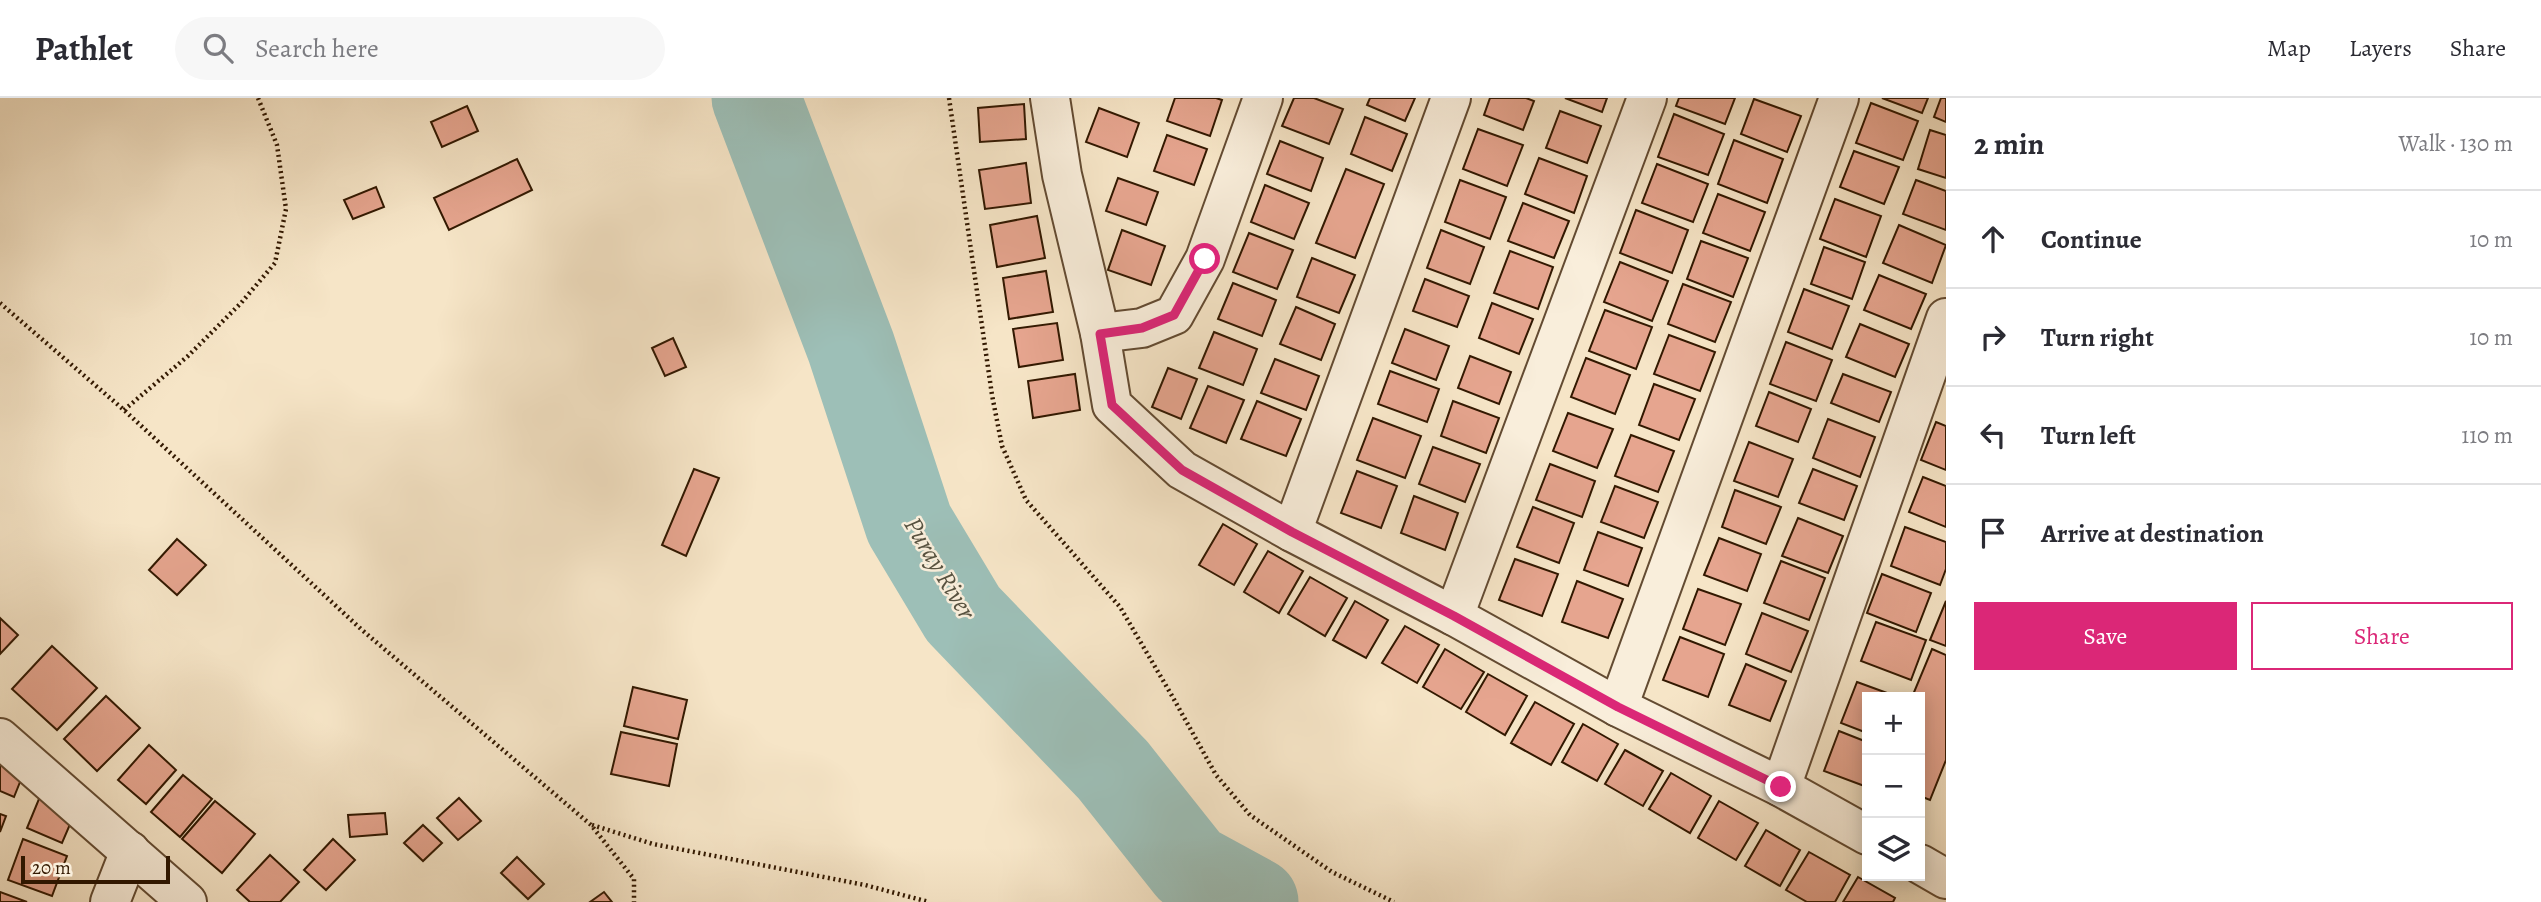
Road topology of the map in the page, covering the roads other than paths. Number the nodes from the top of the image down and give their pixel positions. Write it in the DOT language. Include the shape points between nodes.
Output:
graph roads {
  1 [pos="1050,98"];
  2 [pos="1263,98"];
  3 [pos="1451,98"];
  4 [pos="1647,98"];
  5 [pos="1839,98"];
  6 [pos="1946,317"];
  7 [pos="1100,334"];
  8 [pos="1292,532"];
  9 [pos="1454,616"];
  10 [pos="1618,707"];
  11 [pos="0,738"];
  12 [pos="1781,787"];
  13 [pos="1862,832"];
  14 [pos="130,851"];
  15 [pos="1925,867"];
  16 [pos="1946,879"];
  17 [pos="110,902"];
  18 [pos="187,902"];
  1 -- 7 [label="street" via="1062,176"];
  2 -- 7 [label="street" via="1205,259 1174,315 1142,328"];
  3 -- 8 [label="street"];
  4 -- 9 [label="street"];
  5 -- 10 [label="street"];
  6 -- 12 [label="street"];
  7 -- 8 [label="street" via="1112,405 1182,470"];
  8 -- 9 [label="street"];
  9 -- 10 [label="street"];
  10 -- 12 [label="street"];
  11 -- 14 [label="street"];
  12 -- 13 [label="street"];
  14 -- 17 [label="street"];
  14 -- 18 [label="street"];
  15 -- 16 [label="street"];
}
